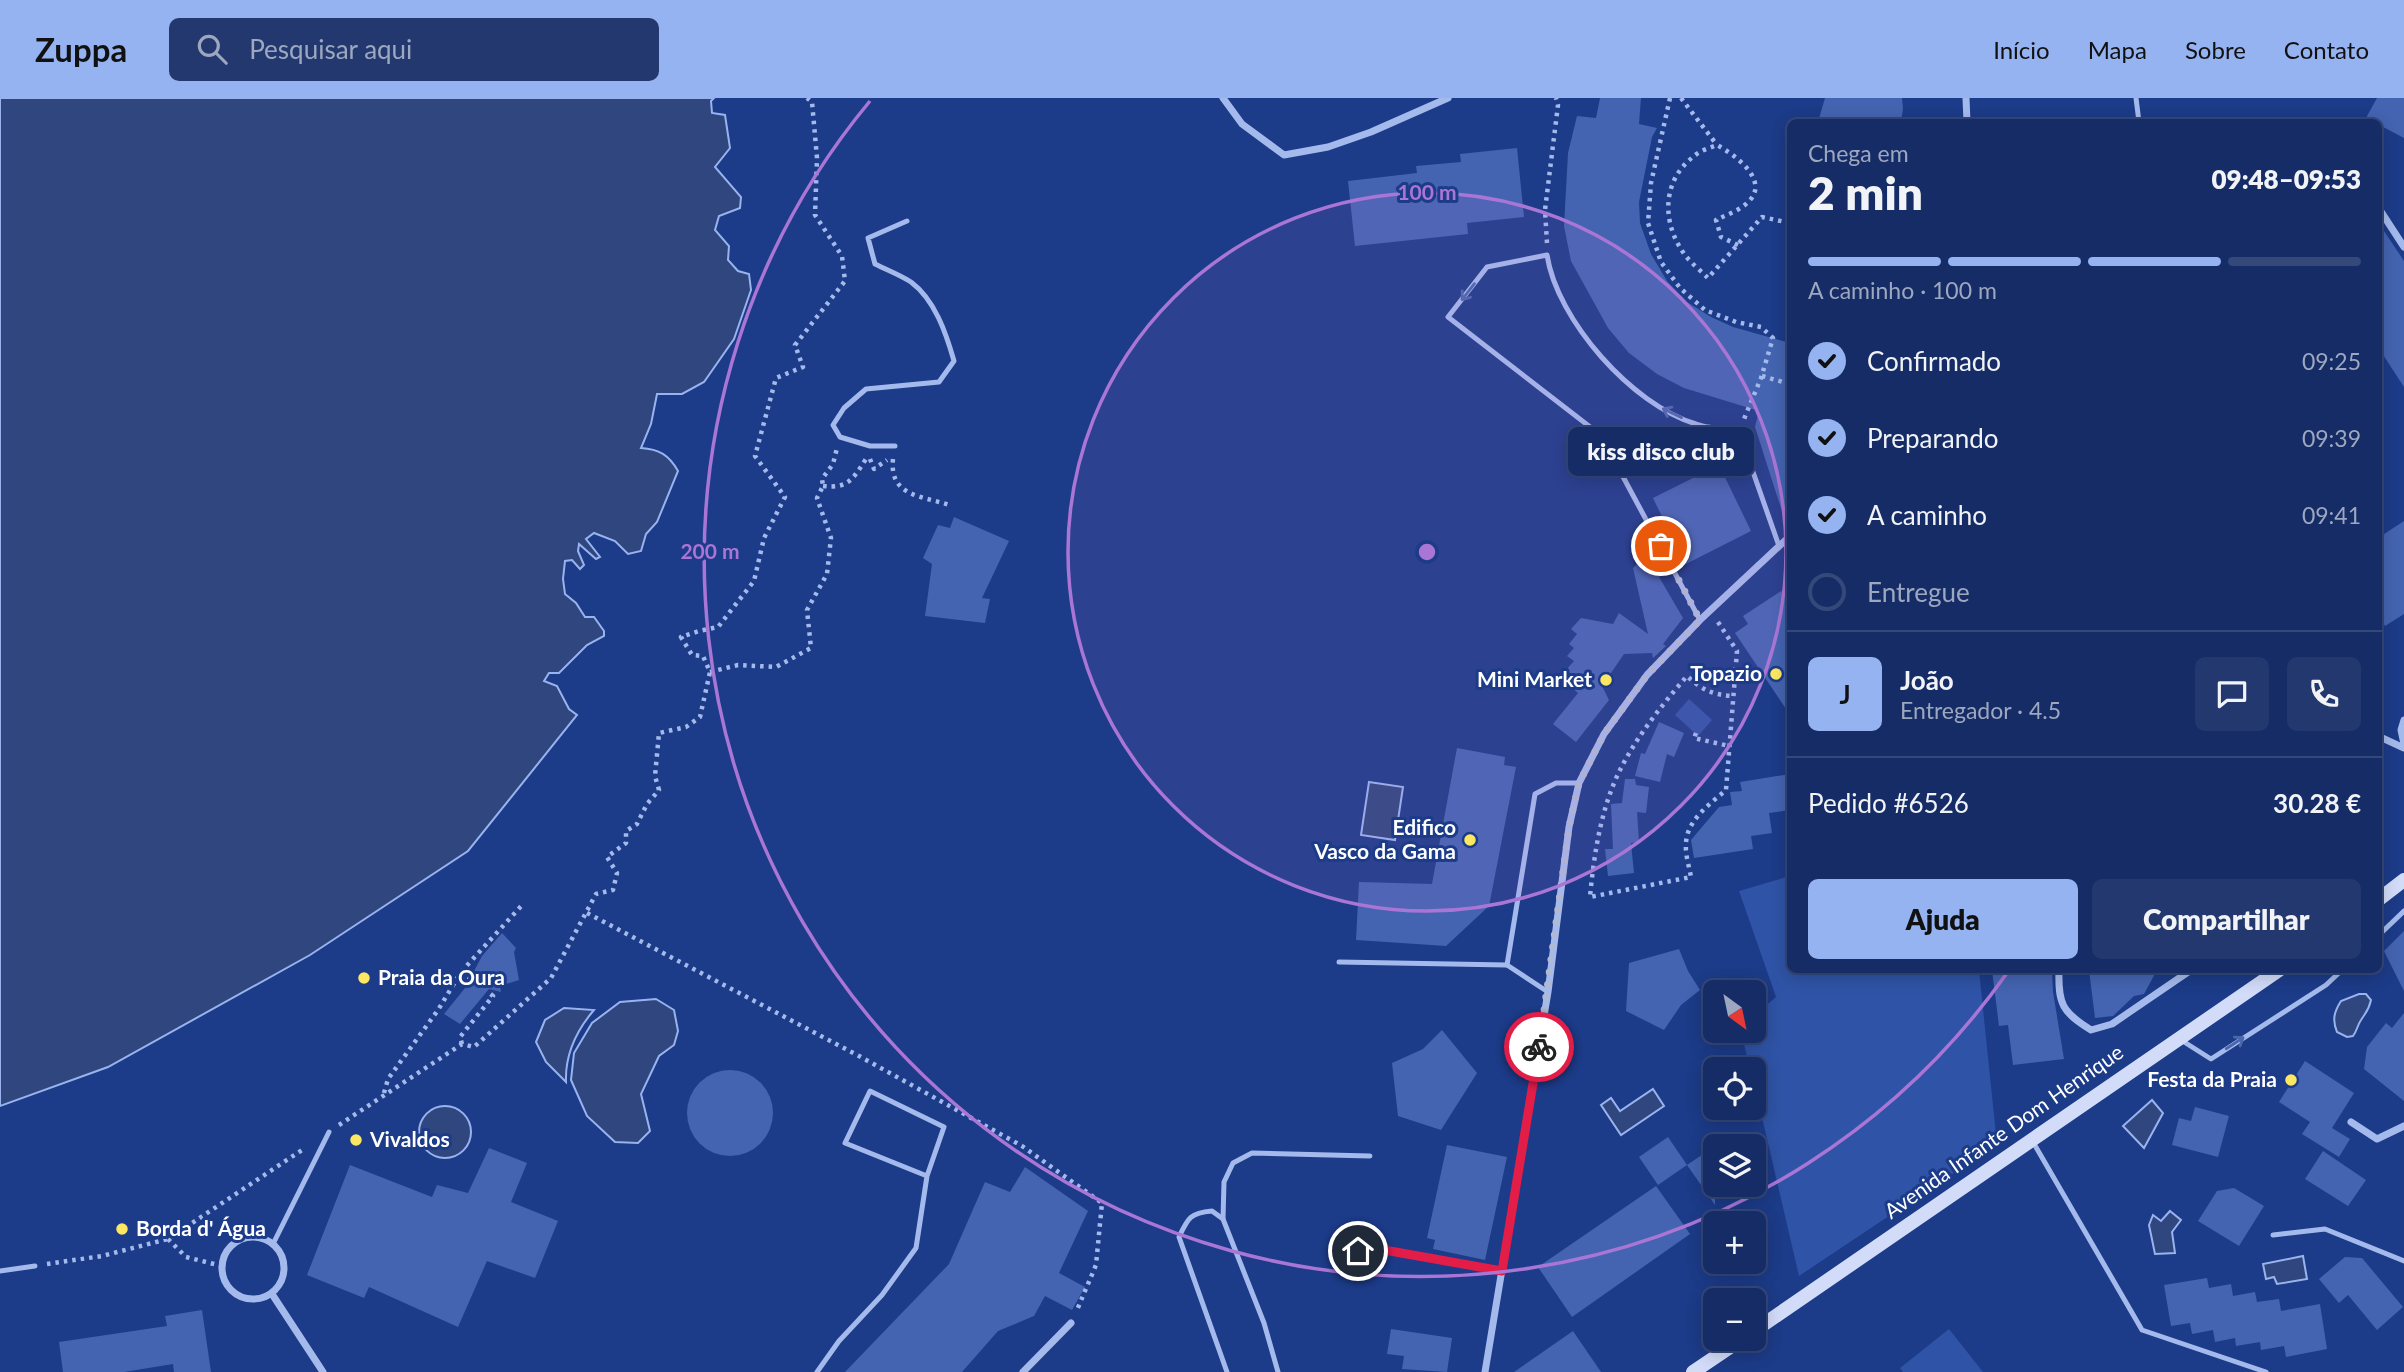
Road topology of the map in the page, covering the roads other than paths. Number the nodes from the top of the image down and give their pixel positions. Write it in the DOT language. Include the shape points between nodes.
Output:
graph roads {
  1 [pos="1223,98"];
  2 [pos="1448,98"];
  3 [pos="1966,98"];
  4 [pos="2136,98"];
  5 [pos="1967,119"];
  6 [pos="2139,119"];
  7 [pos="2382,213"];
  8 [pos="907,221"];
  9 [pos="2404,247"];
  10 [pos="1709,427"];
  11 [pos="895,446"];
  12 [pos="1638,464"];
  13 [pos="1787,539"];
  14 [pos="1779,546"];
  15 [pos="1700,620"];
  16 [pos="2404,720"];
  17 [pos="2382,738"];
  18 [pos="2404,746"];
  19 [pos="1579,783"];
  20 [pos="2403,882"];
  21 [pos="2382,897"];
  22 [pos="2404,911"];
  23 [pos="2382,932"];
  24 [pos="1339,962"];
  25 [pos="1507,965"];
  26 [pos="2059,973"];
  27 [pos="2187,973"];
  28 [pos="2275,973"];
  29 [pos="2339,973"];
  30 [pos="1548,992"];
  31 [pos="2178,1038"];
  32 [pos="2351,1122"];
  33 [pos="2404,1126"];
  34 [pos="329,1132"];
  35 [pos="2031,1139"];
  36 [pos="1370,1157"];
  37 [pos="927,1176"];
  38 [pos="1223,1219"];
  39 [pos="2273,1235"];
  40 [pos="272,1244"];
  41 [pos="1358,1251"];
  42 [pos="2404,1261"];
  43 [pos="34,1266"];
  44 [pos="0,1271"];
  45 [pos="1502,1271"];
  46 [pos="272,1294"];
  47 [pos="1071,1323"];
  48 [pos="1766,1323"];
  49 [pos="1724,1351"];
  50 [pos="1488,1358"];
  51 [pos="323,1372"];
  52 [pos="817,1372"];
  53 [pos="1023,1372"];
  54 [pos="1227,1372"];
  55 [pos="1278,1372"];
  56 [pos="1485,1372"];
  57 [pos="1491,1372"];
  58 [pos="1693,1372"];
  59 [pos="2266,1372"];
  1 -- 2 [label="street" via="1242,124 1284,155 1328,147"];
  3 -- 5 [label="street"];
  4 -- 6 [label="lane"];
  7 -- 9 [label="street"];
  8 -- 11 [label="lane" via="867,238 875,264 911,282 929,301 954,361 939,382 866,389 833,425 840,437 870,446"];
  10 -- 12 [label="lane"];
  10 -- 12 [label="lane, one-way" via="1659,406 1620,375 1566,307 1547,254 1487,267 1448,317"];
  10 -- 14 [label="lane" via="1739,432"];
  12 -- 15 [label="lane" via="1621,473"];
  13 -- 14 [label="street"];
  14 -- 15 [label="street"];
  15 -- 19 [label="street" via="1647,675 1604,734"];
  16 -- 18 [label="street"];
  17 -- 18 [label="street"];
  19 -- 25 [label="lane" via="1556,783 1535,794"];
  19 -- 30 [label="street"];
  20 -- 21 [label="street"];
  22 -- 23 [label="lane"];
  24 -- 25 [label="lane"];
  25 -- 30 [label="lane"];
  26 -- 27 [label="street" via="2059,994 2070,1016 2091,1030 2112,1024"];
  28 -- 31 [label="street, Avenida Infante Dom Henrique"];
  31 -- 29 [label="lane, one-way" via="2210,1059"];
  30 -- 45 [label="street"];
  31 -- 35 [label="street, Avenida Infante Dom Henrique"];
  32 -- 33 [label="street" via="2377,1139"];
  34 -- 40 [label="lane"];
  35 -- 48 [label="street, Avenida Infante Dom Henrique"];
  35 -- 59 [label="lane" via="2142,1330"];
  36 -- 38 [label="lane" via="1252,1153 1233,1163 1224,1182"];
  37 -- 37 [label="lane" via="944,1126 870,1091 845,1143"];
  37 -- 52 [label="lane" via="916,1248"];
  38 -- 54 [label="lane" via="1212,1211 1197,1212 1179,1237"];
  38 -- 55 [label="lane"];
  39 -- 42 [label="lane" via="2325,1229"];
  40 -- 46 [label="street" via="284,1269"];
  40 -- 46 [label="street" via="252,1237 242,1240 231,1248 222,1266 226,1284 242,1297 258,1299"];
  41 -- 45 [label="lane" via="1390,1251"];
  43 -- 44 [label="lane"];
  45 -- 50 [label="street"];
  46 -- 51 [label="street"];
  47 -- 53 [label="street"];
  49 -- 58 [label="street"];
  50 -- 56 [label="street"];
  50 -- 57 [label="street"];
}
